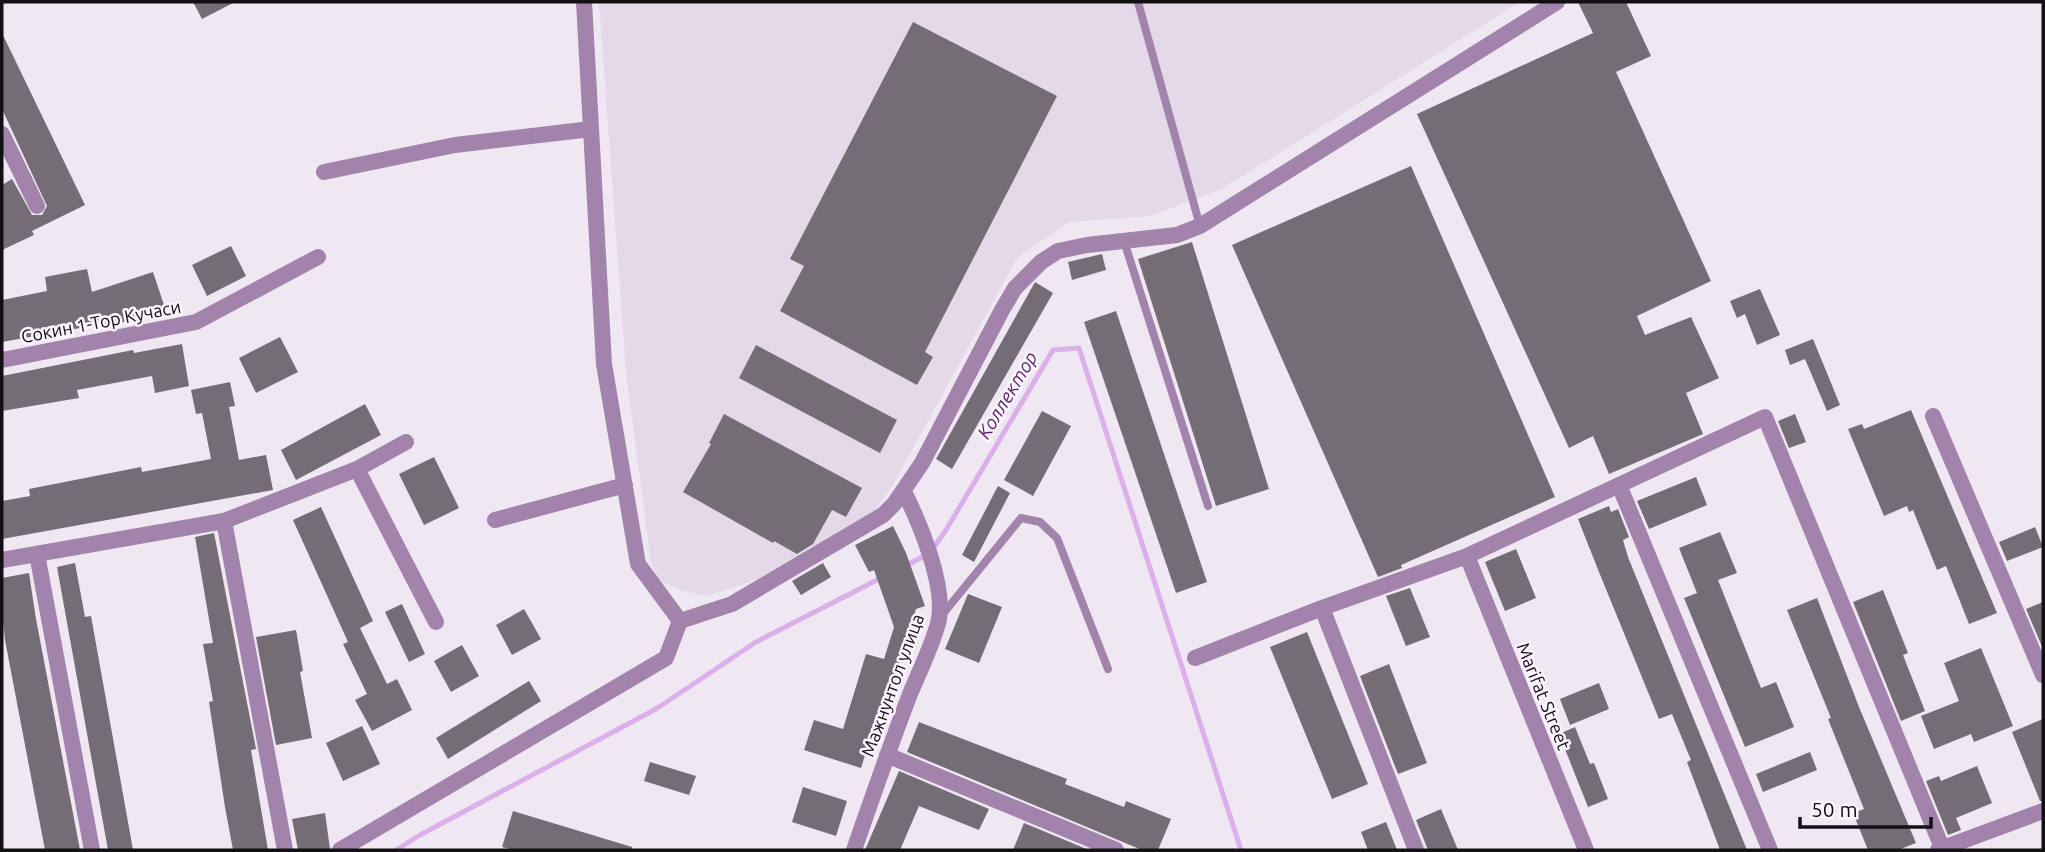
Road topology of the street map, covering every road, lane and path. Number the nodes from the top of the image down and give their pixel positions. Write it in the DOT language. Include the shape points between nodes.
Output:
graph roads {
  1 [pos="584,2"];
  2 [pos="1138,2"];
  3 [pos="1557,2"];
  4 [pos="591,129"];
  5 [pos="2,134"];
  6 [pos="324,172"];
  7 [pos="37,206"];
  8 [pos="1200,226"];
  9 [pos="1124,241"];
  10 [pos="318,257"];
  11 [pos="2,360"];
  12 [pos="1933,416"];
  13 [pos="406,442"];
  14 [pos="357,469"];
  15 [pos="625,485"];
  16 [pos="1619,485"];
  17 [pos="904,492"];
  18 [pos="1208,506"];
  19 [pos="495,520"];
  20 [pos="224,521"];
  21 [pos="37,554"];
  22 [pos="1467,556"];
  23 [pos="2,561"];
  24 [pos="1322,608"];
  25 [pos="939,619"];
  26 [pos="680,621"];
  27 [pos="436,622"];
  28 [pos="1195,657"];
  29 [pos="1108,669"];
  30 [pos="2043,676"];
  31 [pos="887,755"];
  32 [pos="2043,811"];
  33 [pos="92,850"];
  34 [pos="285,850"];
  35 [pos="340,850"];
  36 [pos="854,850"];
  37 [pos="1115,850"];
  38 [pos="1416,850"];
  39 [pos="1586,850"];
  40 [pos="1770,850"];
  41 [pos="1941,850"];
  1 -- 4 [label="street"];
  2 -- 8 [label="lane"];
  3 -- 8 [label="street"];
  4 -- 6 [label="street" via="455,145"];
  4 -- 15 [label="street" via="604,364"];
  5 -- 7 [label="street"];
  8 -- 9 [label="street" via="1177,235"];
  9 -- 17 [label="street" via="1058,251 1026,276 1002,310"];
  9 -- 18 [label="lane"];
  10 -- 11 [label="street, Сокин 1-Тор Kучаси" via="195,322"];
  12 -- 30 [label="street"];
  13 -- 14 [label="street"];
  14 -- 20 [label="street"];
  14 -- 27 [label="street"];
  15 -- 19 [label="street"];
  15 -- 26 [label="street" via="638,564"];
  16 -- 22 [label="street"];
  16 -- 40 [label="street"];
  16 -- 41 [label="street" via="1765,417"];
  17 -- 25 [label="street, Мажнунтол улица" via="919,519 929,553"];
  17 -- 26 [label="street" via="883,515 732,604"];
  20 -- 21 [label="street"];
  20 -- 34 [label="street"];
  21 -- 23 [label="street"];
  21 -- 33 [label="street"];
  22 -- 24 [label="street"];
  22 -- 39 [label="street, Marifat Street"];
  24 -- 28 [label="street"];
  24 -- 38 [label="street"];
  25 -- 29 [label="lane" via="1021,519 1040,522 1057,538"];
  25 -- 31 [label="street, Мажнунтол улица"];
  26 -- 35 [label="street" via="666,658"];
  31 -- 36 [label="street, Мажнунтол улица"];
  31 -- 37 [label="street"];
  32 -- 41 [label="street"];
}
